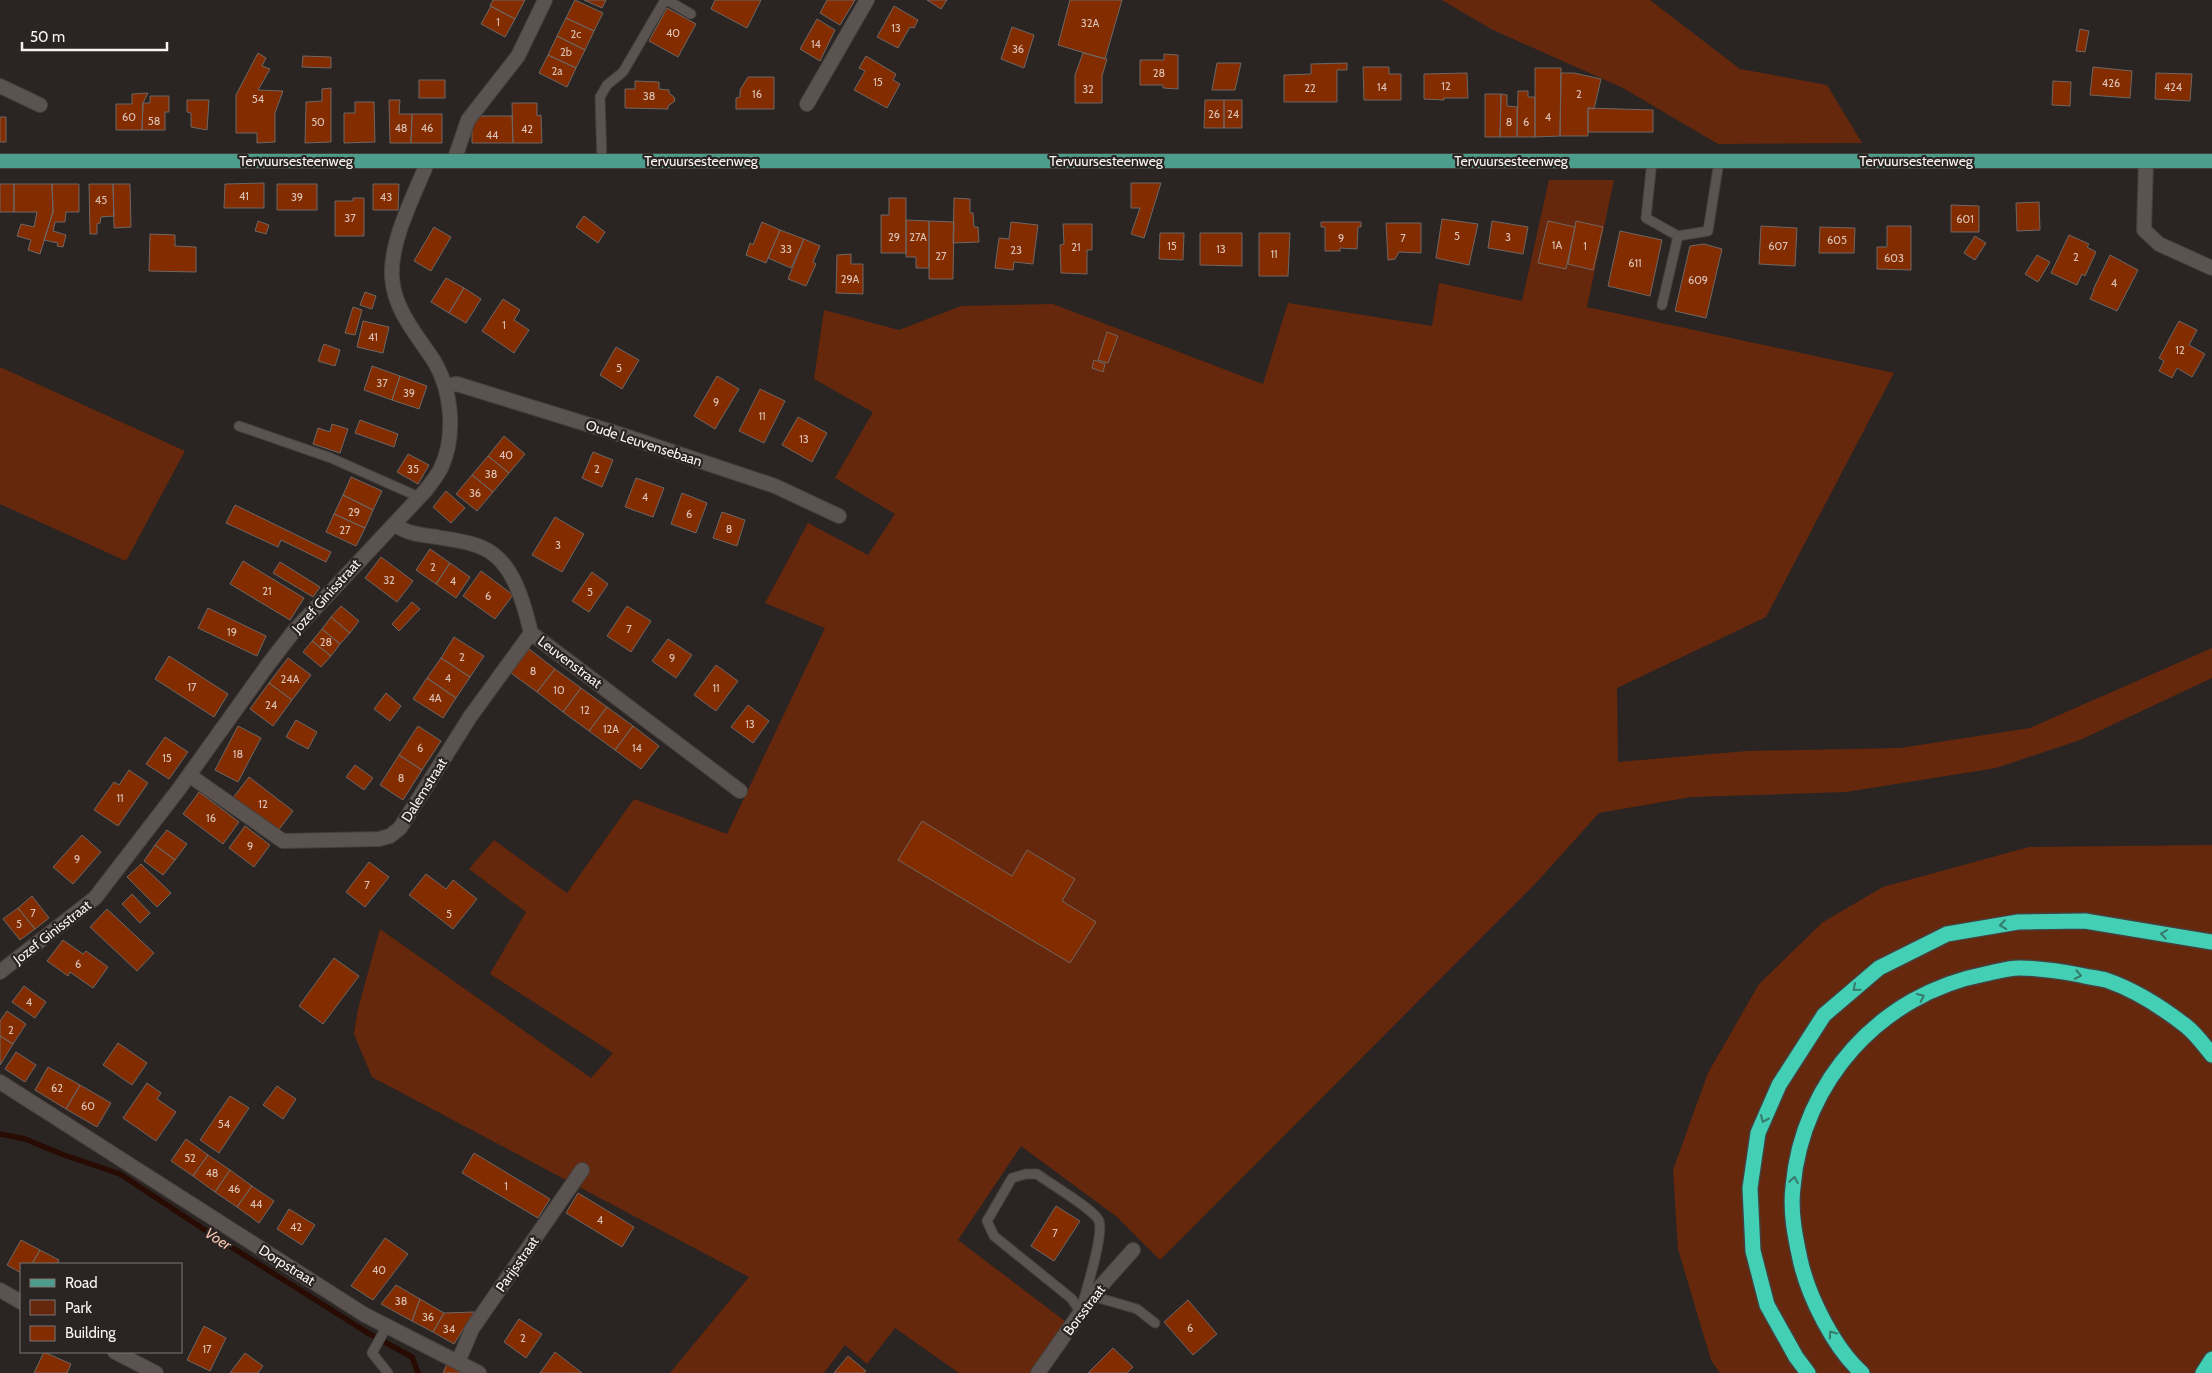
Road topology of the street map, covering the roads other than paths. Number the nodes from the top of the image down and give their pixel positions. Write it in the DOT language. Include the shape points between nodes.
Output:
graph roads {
  1 [pos="545,0"];
  2 [pos="666,0"];
  3 [pos="867,0"];
  4 [pos="691,14"];
  5 [pos="0,86"];
  6 [pos="807,104"];
  7 [pos="40,105"];
  8 [pos="0,161"];
  9 [pos="428,161"];
  10 [pos="454,161"];
  11 [pos="602,161"];
  12 [pos="1652,161"];
  13 [pos="1719,161"];
  14 [pos="2146,161"];
  15 [pos="2212,161"];
  16 [pos="1678,236"];
  17 [pos="2212,268"];
  18 [pos="1662,305"];
  19 [pos="445,386"];
  20 [pos="239,426"];
  21 [pos="419,497"];
  22 [pos="839,516"];
  23 [pos="394,524"];
  24 [pos="531,633"];
  25 [pos="189,775"];
  26 [pos="740,791"];
  27 [pos="2212,942"];
  28 [pos="0,972"];
  29 [pos="2212,1055"];
  30 [pos="0,1082"];
  31 [pos="582,1170"];
  32 [pos="1133,1250"];
  33 [pos="0,1290"];
  34 [pos="1092,1296"];
  35 [pos="20,1301"];
  36 [pos="1080,1312"];
  37 [pos="1155,1323"];
  38 [pos="384,1330"];
  39 [pos="117,1353"];
  40 [pos="2212,1359"];
  41 [pos="458,1362"];
  42 [pos="156,1373"];
  43 [pos="388,1373"];
  44 [pos="479,1373"];
  45 [pos="1038,1373"];
  46 [pos="1808,1373"];
  47 [pos="1862,1373"];
  48 [pos="2203,1373"];
  1 -- 10 [label="street" via="518,56 468,120"];
  2 -- 4 [label="lane"];
  2 -- 11 [label="lane" via="623,72 607,85 600,97"];
  3 -- 6 [label="street"];
  5 -- 7 [label="street"];
  8 -- 9 [label="main road, Tervuursesteenweg"];
  9 -- 10 [label="main road, Tervuursesteenweg"];
  9 -- 19 [label="street, Jozef Ginisstraat" via="399,234 392,258 392,278 402,313 436,364"];
  10 -- 11 [label="main road, Tervuursesteenweg"];
  11 -- 12 [label="main road, Tervuursesteenweg"];
  12 -- 13 [label="main road, Tervuursesteenweg"];
  12 -- 16 [label="lane" via="1646,218"];
  13 -- 14 [label="main road, Tervuursesteenweg"];
  13 -- 16 [label="lane" via="1708,231"];
  14 -- 15 [label="main road, Tervuursesteenweg"];
  14 -- 17 [label="street" via="2144,230 2159,244"];
  16 -- 18 [label="lane"];
  19 -- 21 [label="street, Jozef Ginisstraat" via="450,410 447,452 441,469"];
  19 -- 22 [label="street, Oude Leuvensebaan" via="457,384 622,435 776,486"];
  20 -- 21 [label="lane" via="331,458"];
  21 -- 23 [label="street, Jozef Ginisstraat"];
  23 -- 24 [label="street, Leuvenstraat" via="404,532 484,548 502,562 516,585"];
  23 -- 25 [label="street, Jozef Ginisstraat" via="294,631"];
  24 -- 25 [label="street, Dalemstraat" via="470,717 400,828 390,836 379,839 283,840"];
  24 -- 26 [label="street, Leuvenstraat"];
  25 -- 28 [label="street, Jozef Ginisstraat" via="96,898"];
  27 -- 46 [label="highway, one-way" via="2085,921 2018,922 1947,934 1879,968 1824,1015 1779,1085 1758,1133 1750,1188 1753,1251 1767,1305"];
  47 -- 29 [label="highway, one-way" via="1825,1323 1805,1281 1795,1233 1792,1188 1800,1146 1812,1110 1833,1073 1877,1024 1901,1006 1957,980 2017,968 2054,971 2106,980 2149,1000 2187,1027"];
  30 -- 38 [label="street, Dorpstraat" via="365,1314"];
  31 -- 41 [label="street, Parijsstraat" via="472,1329"];
  32 -- 34 [label="street, Borsstraat"];
  33 -- 35 [label="street"];
  34 -- 36 [label="street, Borsstraat"];
  34 -- 37 [label="lane" via="1137,1309"];
  36 -- 36 [label="lane" via="1100,1236 1099,1221 1092,1212 1037,1174 1012,1178 987,1221 994,1236 1072,1299"];
  36 -- 45 [label="street, Borsstraat"];
  38 -- 41 [label="street, Dorpstraat"];
  38 -- 43 [label="lane" via="372,1353"];
  39 -- 42 [label="street"];
  40 -- 48 [label="highway"];
  41 -- 44 [label="street, Dorpstraat"];
}
